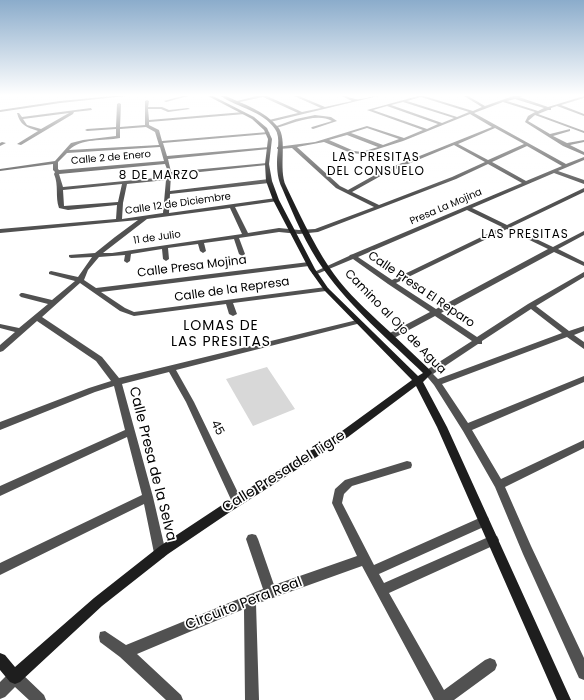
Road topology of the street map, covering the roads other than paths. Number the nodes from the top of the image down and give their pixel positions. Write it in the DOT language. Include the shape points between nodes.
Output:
graph roads {
  1 [pos="119,128"];
  2 [pos="35,129"];
  3 [pos="46,129"];
  4 [pos="108,129"];
  5 [pos="154,129"];
  6 [pos="265,129"];
  7 [pos="277,129"];
  8 [pos="361,129"];
  9 [pos="372,129"];
  10 [pos="422,129"];
  11 [pos="430,129"];
  12 [pos="489,129"];
  13 [pos="500,129"];
  14 [pos="537,129"];
  15 [pos="87,130"];
  16 [pos="426,130"];
  17 [pos="569,130"];
  18 [pos="42,131"];
  19 [pos="268,133"];
  20 [pos="346,133"];
  21 [pos="549,136"];
  22 [pos="403,139"];
  23 [pos="0,140"];
  24 [pos="324,140"];
  25 [pos="584,141"];
  26 [pos="20,144"];
  27 [pos="161,144"];
  28 [pos="455,144"];
  29 [pos="528,144"];
  30 [pos="0,145"];
  31 [pos="565,145"];
  32 [pos="293,146"];
  33 [pos="382,146"];
  34 [pos="269,148"];
  35 [pos="280,148"];
  36 [pos="66,152"];
  37 [pos="584,154"];
  38 [pos="584,158"];
  39 [pos="166,160"];
  40 [pos="56,162"];
  41 [pos="489,163"];
  42 [pos="42,164"];
  43 [pos="268,164"];
  44 [pos="566,166"];
  45 [pos="0,170"];
  46 [pos="57,170"];
  47 [pos="554,171"];
  48 [pos="169,176"];
  49 [pos="269,181"];
  50 [pos="125,182"];
  51 [pos="526,182"];
  52 [pos="584,182"];
  53 [pos="62,189"];
  54 [pos="584,190"];
  55 [pos="348,192"];
  56 [pos="166,193"];
  57 [pos="276,200"];
  58 [pos="120,202"];
  59 [pos="232,206"];
  60 [pos="379,207"];
  61 [pos="467,208"];
  62 [pos="166,215"];
  63 [pos="145,218"];
  64 [pos="119,221"];
  65 [pos="508,228"];
  66 [pos="0,231"];
  67 [pos="292,231"];
  68 [pos="305,232"];
  69 [pos="584,233"];
  70 [pos="246,235"];
  71 [pos="236,236"];
  72 [pos="201,242"];
  73 [pos="165,247"];
  74 [pos="553,249"];
  75 [pos="203,251"];
  76 [pos="128,253"];
  77 [pos="242,254"];
  78 [pos="71,256"];
  79 [pos="95,256"];
  80 [pos="352,256"];
  81 [pos="166,259"];
  82 [pos="128,261"];
  83 [pos="309,264"];
  84 [pos="584,264"];
  85 [pos="326,268"];
  86 [pos="315,273"];
  87 [pos="51,274"];
  88 [pos="584,274"];
  89 [pos="80,280"];
  90 [pos="390,283"];
  91 [pos="326,289"];
  92 [pos="96,290"];
  93 [pos="23,295"];
  94 [pos="229,301"];
  95 [pos="54,302"];
  96 [pos="531,306"];
  97 [pos="436,313"];
  98 [pos="233,314"];
  99 [pos="37,317"];
  100 [pos="357,322"];
  101 [pos="0,326"];
  102 [pos="584,328"];
  103 [pos="21,331"];
  104 [pos="568,334"];
  105 [pos="391,336"];
  106 [pos="478,342"];
  107 [pos="584,346"];
  108 [pos="0,349"];
  109 [pos="171,369"];
  110 [pos="428,373"];
  111 [pos="584,379"];
  112 [pos="418,381"];
  113 [pos="117,382"];
  114 [pos="437,383"];
  115 [pos="0,426"];
  116 [pos="466,428"];
  117 [pos="132,431"];
  118 [pos="584,444"];
  119 [pos="407,465"];
  120 [pos="499,485"];
  121 [pos="0,491"];
  122 [pos="148,497"];
  123 [pos="237,501"];
  124 [pos="484,521"];
  125 [pos="252,539"];
  126 [pos="493,540"];
  127 [pos="160,553"];
  128 [pos="364,559"];
  129 [pos="0,569"];
  130 [pos="371,572"];
  131 [pos="381,590"];
  132 [pos="270,593"];
  133 [pos="250,600"];
  134 [pos="105,637"];
  135 [pos="125,652"];
  136 [pos="0,660"];
  137 [pos="490,665"];
  138 [pos="584,673"];
  139 [pos="15,677"];
  140 [pos="0,692"];
  141 [pos="40,700"];
  142 [pos="176,700"];
  143 [pos="252,700"];
  144 [pos="442,700"];
  145 [pos="564,700"];
  1 -- 36 [label="street" via="118,137 75,143"];
  2 -- 18 [label="street"];
  3 -- 18 [label="street"];
  4 -- 15 [label="street"];
  5 -- 27 [label="street" via="157,131"];
  6 -- 19 [label="street"];
  7 -- 35 [label="street, Camino al Ojo de Agua"];
  8 -- 20 [label="street"];
  9 -- 22 [label="street"];
  10 -- 16 [label="street"];
  11 -- 16 [label="street"];
  12 -- 28 [label="street"];
  13 -- 29 [label="street"];
  14 -- 21 [label="street"];
  16 -- 22 [label="street"];
  17 -- 21 [label="street"];
  18 -- 26 [label="street"];
  19 -- 27 [label="street"];
  19 -- 34 [label="street, Camino al Ojo de Agua"];
  20 -- 24 [label="street"];
  20 -- 33 [label="street"];
  21 -- 31 [label="street"];
  22 -- 33 [label="street"];
  23 -- 30 [label="street" via="4,142"];
  24 -- 32 [label="street"];
  24 -- 33 [label="street" via="356,153 364,153"];
  25 -- 31 [label="street"];
  27 -- 36 [label="street"];
  27 -- 39 [label="street"];
  28 -- 41 [label="street"];
  28 -- 55 [label="street" via="384,172"];
  29 -- 41 [label="street, 11 de Julio"];
  29 -- 44 [label="street"];
  31 -- 37 [label="street"];
  32 -- 35 [label="street"];
  32 -- 55 [label="street" via="333,183"];
  34 -- 39 [label="street, Calle 2 de Enero"];
  34 -- 43 [label="street, Camino al Ojo de Agua"];
  35 -- 68 [label="street, Camino al Ojo de Agua" via="281,181"];
  36 -- 40 [label="street"];
  38 -- 44 [label="street, Presa La Mojina"];
  39 -- 46 [label="street, Calle 2 de Enero"];
  39 -- 48 [label="street"];
  40 -- 42 [label="street"];
  40 -- 46 [label="street"];
  41 -- 51 [label="street"];
  41 -- 60 [label="street, 11 de Julio"];
  42 -- 45 [label="street"];
  42 -- 46 [label="street"];
  43 -- 48 [label="street"];
  43 -- 49 [label="street, Camino al Ojo de Agua"];
  44 -- 47 [label="street, Presa La Mojina"];
  46 -- 53 [label="street"];
  47 -- 51 [label="street, Presa La Mojina"];
  47 -- 52 [label="street"];
  48 -- 50 [label="street"];
  48 -- 56 [label="street"];
  49 -- 56 [label="street"];
  49 -- 57 [label="street, Camino al Ojo de Agua"];
  50 -- 53 [label="street"];
  50 -- 58 [label="street"];
  51 -- 61 [label="street, Presa La Mojina"];
  53 -- 58 [label="street" via="60,206 68,208"];
  54 -- 65 [label="street"];
  55 -- 60 [label="street"];
  56 -- 62 [label="street"];
  57 -- 59 [label="street, Calle 12 de Diciembre"];
  57 -- 67 [label="street, Camino al Ojo de Agua"];
  58 -- 64 [label="street"];
  59 -- 62 [label="street, Calle 12 de Diciembre"];
  59 -- 70 [label="street"];
  60 -- 68 [label="street, 11 de Julio" via="316,231"];
  61 -- 65 [label="street"];
  61 -- 80 [label="street, Presa La Mojina"];
  62 -- 63 [label="street, Calle 12 de Diciembre"];
  63 -- 64 [label="street, Calle 12 de Diciembre"];
  63 -- 79 [label="street"];
  64 -- 66 [label="street, Calle 12 de Diciembre"];
  65 -- 74 [label="street"];
  65 -- 90 [label="street"];
  67 -- 68 [label="street, 11 de Julio"];
  67 -- 70 [label="street, 11 de Julio" via="279,230"];
  67 -- 83 [label="street, Camino al Ojo de Agua"];
  68 -- 85 [label="street, Camino al Ojo de Agua"];
  69 -- 74 [label="street"];
  70 -- 71 [label="street, 11 de Julio"];
  71 -- 72 [label="street, 11 de Julio"];
  71 -- 77 [label="street"];
  72 -- 73 [label="street, 11 de Julio"];
  72 -- 75 [label="street"];
  73 -- 76 [label="street, 11 de Julio"];
  73 -- 81 [label="street"];
  74 -- 84 [label="street"];
  74 -- 97 [label="street"];
  76 -- 79 [label="street, 11 de Julio"];
  76 -- 82 [label="street"];
  78 -- 79 [label="street, 11 de Julio"];
  79 -- 89 [label="street"];
  80 -- 85 [label="street, Presa La Mojina"];
  80 -- 90 [label="street, Calle Presa El Reparo"];
  83 -- 86 [label="street, Camino al Ojo de Agua"];
  83 -- 92 [label="street, Calle Presa Mojina"];
  85 -- 86 [label="street, Presa La Mojina"];
  85 -- 105 [label="street, Camino al Ojo de Agua" via="349,297"];
  86 -- 91 [label="street, Camino al Ojo de Agua"];
  87 -- 89 [label="street"];
  88 -- 96 [label="street, Calle Presa del Tigre"];
  89 -- 92 [label="street"];
  89 -- 95 [label="street"];
  90 -- 97 [label="street, Calle Presa El Reparo"];
  91 -- 94 [label="street, Calle de la Represa"];
  91 -- 100 [label="street, Camino al Ojo de Agua"];
  92 -- 94 [label="street, Calle de la Represa" via="129,314"];
  93 -- 95 [label="street"];
  94 -- 98 [label="street"];
  95 -- 99 [label="street"];
  96 -- 104 [label="street"];
  96 -- 106 [label="street, Calle Presa del Tigre"];
  97 -- 105 [label="street"];
  97 -- 106 [label="street, Calle Presa El Reparo"];
  99 -- 103 [label="street"];
  99 -- 113 [label="street" via="99,359"];
  100 -- 109 [label="street"];
  100 -- 112 [label="street, Camino al Ojo de Agua"];
  101 -- 103 [label="street"];
  102 -- 104 [label="street"];
  103 -- 108 [label="street"];
  104 -- 107 [label="street"];
  104 -- 114 [label="street"];
  105 -- 110 [label="street, Camino al Ojo de Agua"];
  106 -- 110 [label="street, Calle Presa del Tigre"];
  109 -- 113 [label="street"];
  109 -- 123 [label="street, 45" via="190,402"];
  110 -- 112 [label="street, Calle Presa del Tigre"];
  110 -- 114 [label="street, Camino al Ojo de Agua"];
  111 -- 116 [label="street"];
  112 -- 123 [label="street, Calle Presa del Tigre" via="347,433"];
  112 -- 124 [label="street, Camino al Ojo de Agua" via="442,427"];
  113 -- 115 [label="street"];
  113 -- 117 [label="street, Calle Presa de la Selva"];
  114 -- 116 [label="street, Camino al Ojo de Agua"];
  116 -- 120 [label="street, Camino al Ojo de Agua"];
  117 -- 121 [label="street"];
  117 -- 122 [label="street, Calle Presa de la Selva"];
  118 -- 120 [label="street"];
  119 -- 128 [label="street" via="349,483 340,492 337,503"];
  120 -- 138 [label="street, Camino al Ojo de Agua"];
  122 -- 127 [label="street, Calle Presa de la Selva"];
  122 -- 129 [label="street"];
  123 -- 127 [label="street, Calle Presa del Tigre"];
  124 -- 126 [label="street, Camino al Ojo de Agua"];
  124 -- 130 [label="street"];
  125 -- 132 [label="street"];
  126 -- 131 [label="street"];
  126 -- 145 [label="street, Camino al Ojo de Agua"];
  127 -- 139 [label="street, Calle Presa del Tigre" via="98,601"];
  128 -- 130 [label="street"];
  128 -- 132 [label="street, Circuito Pera Real"];
  130 -- 131 [label="street"];
  131 -- 144 [label="street"];
  132 -- 133 [label="street, Circuito Pera Real"];
  133 -- 135 [label="street, Circuito Pera Real"];
  133 -- 143 [label="street"];
  134 -- 135 [label="street"];
  135 -- 142 [label="street"];
  136 -- 139 [label="street"];
  137 -- 144 [label="street"];
  139 -- 140 [label="street, Calle Presa del Tigre"];
  139 -- 141 [label="street"];
}
